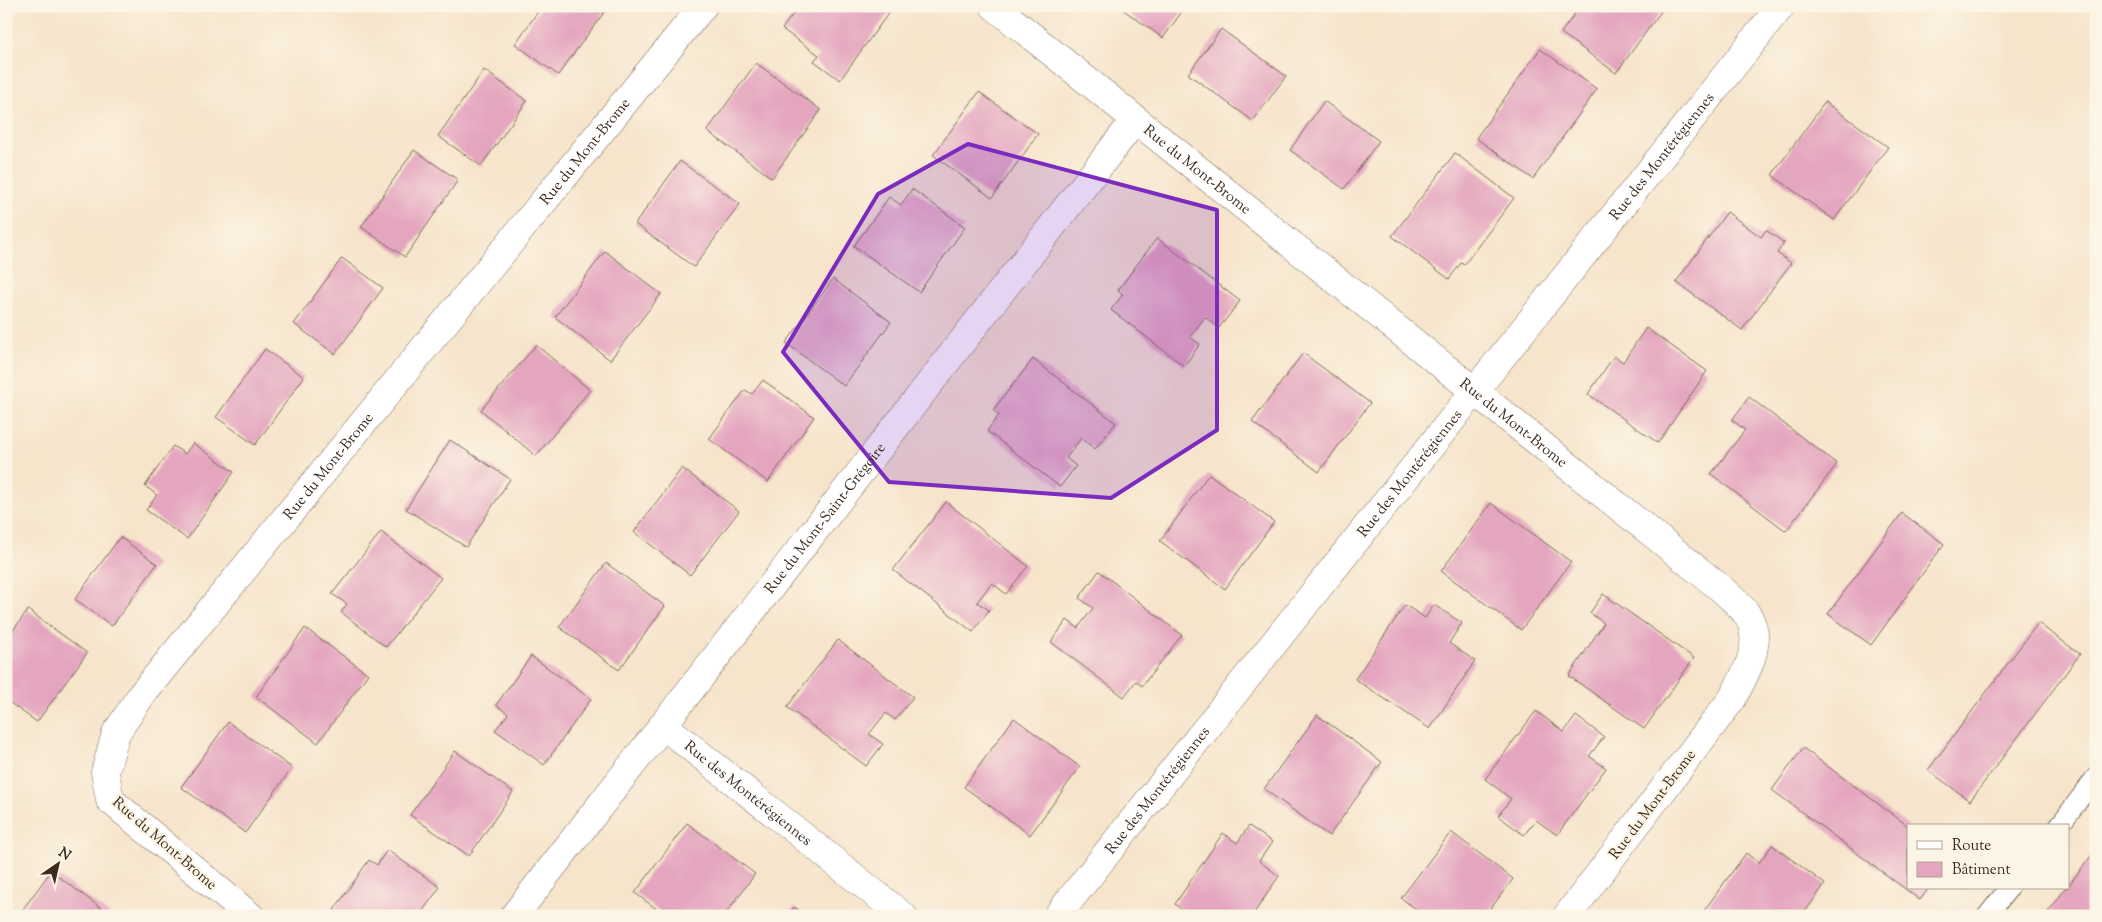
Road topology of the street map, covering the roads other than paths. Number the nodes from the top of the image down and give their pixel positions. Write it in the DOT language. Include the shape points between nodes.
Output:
graph roads {
  1 [pos="703,6"];
  2 [pos="994,6"];
  3 [pos="1781,6"];
  4 [pos="1135,120"];
  5 [pos="1474,392"];
  6 [pos="663,725"];
  7 [pos="2096,777"];
  8 [pos="2061,824"];
  9 [pos="2007,890"];
  10 [pos="1575,913"];
  11 [pos="250,916"];
  12 [pos="514,916"];
  13 [pos="903,916"];
  14 [pos="1057,916"];
  15 [pos="1987,916"];
  1 -- 11 [label="street, Rue du Mont-Brome" via="142,694 116,733 105,772 110,800"];
  2 -- 4 [label="street, Rue du Mont-Brome"];
  3 -- 5 [label="street, Rue des Montérégiennes"];
  4 -- 5 [label="street, Rue du Mont-Brome"];
  4 -- 6 [label="street, Rue du Mont-Saint-Grégoire"];
  5 -- 10 [label="street, Rue du Mont-Brome" via="1724,591 1746,613 1756,635 1750,663 1732,699"];
  5 -- 14 [label="street, Rue des Montérégiennes"];
  6 -- 12 [label="street, Rue du Mont-Saint-Grégoire"];
  6 -- 13 [label="street, Rue des Montérégiennes"];
  7 -- 8 [label="lane"];
  9 -- 15 [label="lane"];
}
